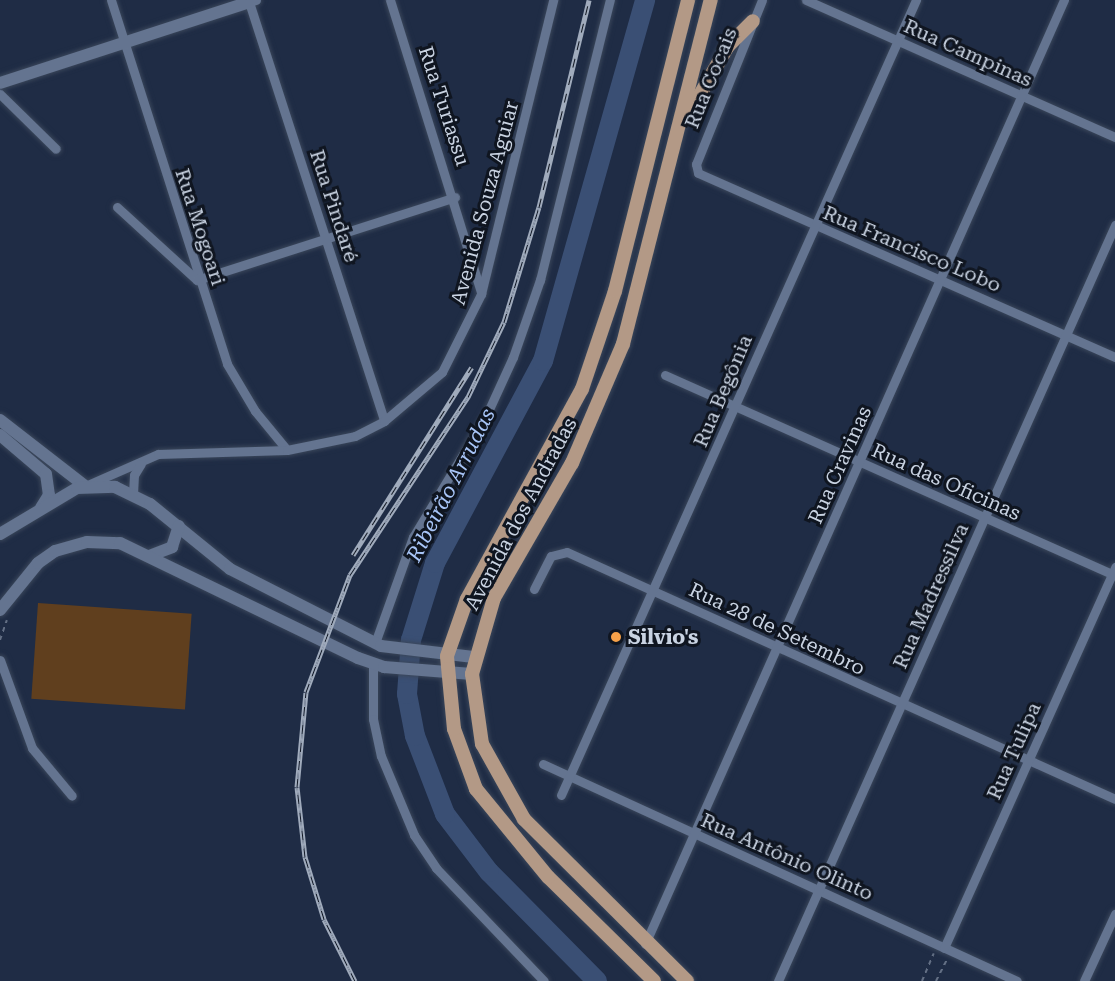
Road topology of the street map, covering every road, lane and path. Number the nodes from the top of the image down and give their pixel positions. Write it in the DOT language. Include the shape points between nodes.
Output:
graph roads {
  1 [pos="111,0"];
  2 [pos="390,0"];
  3 [pos="553,0"];
  4 [pos="610,0"];
  5 [pos="688,0"];
  6 [pos="711,0"];
  7 [pos="762,0"];
  8 [pos="806,0"];
  9 [pos="916,0"];
  10 [pos="1064,0"];
  11 [pos="252,1"];
  12 [pos="753,21"];
  13 [pos="898,42"];
  14 [pos="123,43"];
  15 [pos="0,83"];
  16 [pos="0,94"];
  17 [pos="1022,96"];
  18 [pos="679,135"];
  19 [pos="1115,137"];
  20 [pos="56,149"];
  21 [pos="696,170"];
  22 [pos="455,197"];
  23 [pos="117,207"];
  24 [pos="1115,225"];
  25 [pos="813,226"];
  26 [pos="326,241"];
  27 [pos="939,279"];
  28 [pos="197,280"];
  29 [pos="481,294"];
  30 [pos="1068,336"];
  31 [pos="1115,357"];
  32 [pos="665,375"];
  33 [pos="737,406"];
  34 [pos="0,420"];
  35 [pos="384,421"];
  36 [pos="0,435"];
  37 [pos="288,450"];
  38 [pos="142,462"];
  39 [pos="862,463"];
  40 [pos="85,486"];
  41 [pos="133,494"];
  42 [pos="36,516"];
  43 [pos="985,520"];
  44 [pos="179,526"];
  45 [pos="0,534"];
  46 [pos="149,556"];
  47 [pos="1114,572"];
  48 [pos="534,589"];
  49 [pos="655,592"];
  50 [pos="7,608"];
  51 [pos="0,622"];
  52 [pos="0,640"];
  53 [pos="375,643"];
  54 [pos="778,649"];
  55 [pos="442,655"];
  56 [pos="473,657"];
  57 [pos="1,662"];
  58 [pos="378,665"];
  59 [pos="441,673"];
  60 [pos="472,674"];
  61 [pos="902,706"];
  62 [pos="1031,760"];
  63 [pos="543,764"];
  64 [pos="569,776"];
  65 [pos="561,795"];
  66 [pos="72,796"];
  67 [pos="1115,799"];
  68 [pos="695,837"];
  69 [pos="821,891"];
  70 [pos="1115,914"];
  71 [pos="645,944"];
  72 [pos="944,949"];
  73 [pos="544,981"];
  74 [pos="654,981"];
  75 [pos="687,981"];
  76 [pos="778,981"];
  77 [pos="922,981"];
  78 [pos="936,981"];
  79 [pos="1017,981"];
  80 [pos="1084,981"];
  1 -- 14 [label="street, Rua Mogoari"];
  2 -- 22 [label="street, Rua Turiassu"];
  3 -- 29 [label="street, Avenida Souza Aguiar"];
  4 -- 53 [label="street" via="540,280 513,357 486,416 412,537"];
  5 -- 55 [label="main road, Avenida dos Andradas" via="615,291 582,389 467,599"];
  6 -- 18 [label="main road, Avenida dos Andradas"];
  7 -- 12 [label="street, Rua Cocais"];
  8 -- 13 [label="street, Rua Campinas"];
  9 -- 13 [label="street, Rua Begônia"];
  10 -- 17 [label="street, Rua Cravinas"];
  11 -- 14 [label="main road"];
  11 -- 26 [label="street, Rua Pindaré"];
  12 -- 18 [label="main road" via="708,76"];
  12 -- 21 [label="street, Rua Cocais"];
  13 -- 17 [label="street, Rua Campinas"];
  13 -- 25 [label="street, Rua Begônia"];
  14 -- 15 [label="main road"];
  14 -- 28 [label="street, Rua Mogoari"];
  16 -- 20 [label="street"];
  17 -- 19 [label="street, Rua Campinas"];
  17 -- 27 [label="street, Rua Cravinas"];
  18 -- 56 [label="main road, Avenida dos Andradas" via="651,247 602,402 573,464 494,598"];
  21 -- 25 [label="street, Rua Francisco Lobo"];
  22 -- 26 [label="street"];
  22 -- 29 [label="street, Rua Turiassu"];
  23 -- 28 [label="street"];
  24 -- 30 [label="street, Rua Madressilva"];
  25 -- 27 [label="street, Rua Francisco Lobo"];
  25 -- 33 [label="street, Rua Begônia"];
  26 -- 28 [label="street"];
  26 -- 35 [label="street, Rua Pindaré"];
  27 -- 30 [label="street, Rua Francisco Lobo"];
  27 -- 39 [label="street, Rua Cravinas"];
  28 -- 37 [label="street, Rua Mogoari" via="239,387"];
  29 -- 35 [label="street, Avenida Souza Aguiar" via="442,372"];
  30 -- 31 [label="street, Rua Francisco Lobo"];
  30 -- 43 [label="street, Rua Madressilva"];
  32 -- 33 [label="street, Rua das Oficinas"];
  33 -- 39 [label="street, Rua das Oficinas"];
  33 -- 49 [label="street, Rua Begônia"];
  34 -- 40 [label="main road"];
  35 -- 37 [label="street, Avenida Souza Aguiar" via="355,436"];
  36 -- 42 [label="main road" via="46,474 49,495"];
  37 -- 38 [label="street, Avenida Souza Aguiar" via="184,451"];
  38 -- 40 [label="street, Avenida Souza Aguiar"];
  38 -- 41 [label="street" via="134,475"];
  39 -- 43 [label="street, Rua das Oficinas"];
  39 -- 54 [label="street, Rua Cravinas"];
  40 -- 41 [label="main road"];
  40 -- 42 [label="main road" via="64,494"];
  41 -- 44 [label="main road"];
  42 -- 45 [label="main road"];
  43 -- 47 [label="street, Rua das Oficinas"];
  43 -- 61 [label="street, Rua Madressilva"];
  44 -- 46 [label="main road" via="172,548"];
  44 -- 53 [label="main road" via="231,569"];
  46 -- 50 [label="main road" via="120,543 73,545 38,563"];
  46 -- 58 [label="main road"];
  47 -- 62 [label="street, Rua Tulipa"];
  48 -- 49 [label="street, Rua 28 de Setembro" via="556,553 567,552"];
  49 -- 54 [label="street, Rua 28 de Setembro"];
  49 -- 64 [label="street, Rua Begônia"];
  50 -- 51 [label="main road"];
  50 -- 52 [label="path"];
  53 -- 55 [label="main road" via="389,650"];
  54 -- 61 [label="street, Rua 28 de Setembro"];
  54 -- 68 [label="street, Rua Cravinas"];
  55 -- 56 [label="main road"];
  55 -- 59 [label="main road, Avenida dos Andradas"];
  56 -- 60 [label="main road, Avenida dos Andradas"];
  57 -- 66 [label="street" via="32,748"];
  58 -- 59 [label="main road"];
  58 -- 73 [label="street" via="379,746 409,825 436,868"];
  59 -- 60 [label="main road"];
  59 -- 74 [label="main road, Avenida dos Andradas" via="459,748 492,814"];
  60 -- 71 [label="main road, Avenida dos Andradas" via="477,723 498,780 542,839"];
  61 -- 62 [label="street, Rua 28 de Setembro"];
  61 -- 69 [label="street, Rua Madressilva"];
  62 -- 67 [label="street, Rua 28 de Setembro"];
  62 -- 72 [label="street, Rua Tulipa"];
  63 -- 64 [label="street, Rua Antônio Olinto"];
  64 -- 65 [label="street, Rua Begônia"];
  64 -- 68 [label="street, Rua Antônio Olinto"];
  68 -- 69 [label="street, Rua Antônio Olinto"];
  68 -- 71 [label="street, Rua Cravinas"];
  69 -- 72 [label="street, Rua Antônio Olinto"];
  69 -- 76 [label="street, Rua Madressilva"];
  70 -- 80 [label="street"];
  71 -- 75 [label="main road, Avenida dos Andradas"];
  72 -- 77 [label="path"];
  72 -- 78 [label="path"];
  72 -- 79 [label="street, Rua Antônio Olinto"];
}
